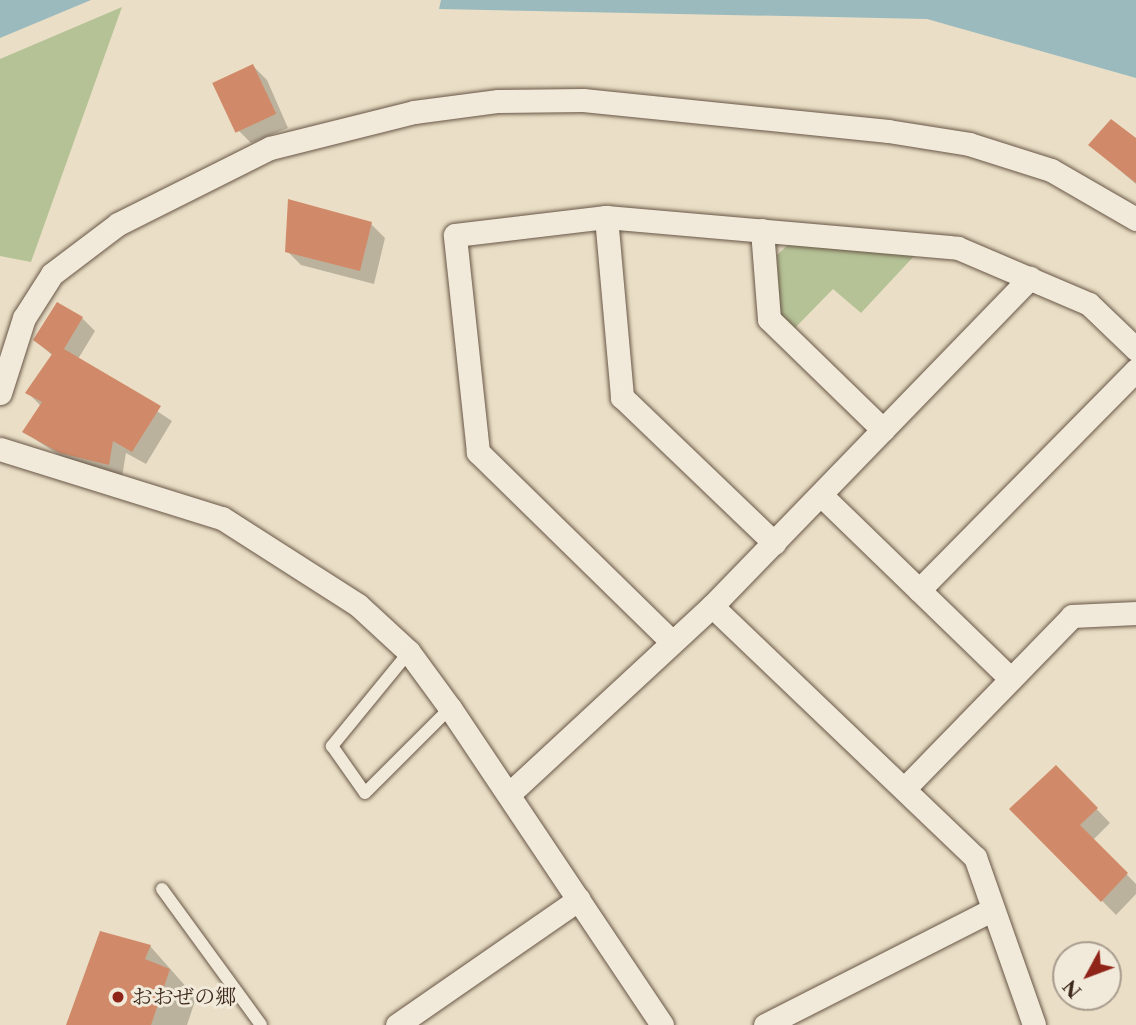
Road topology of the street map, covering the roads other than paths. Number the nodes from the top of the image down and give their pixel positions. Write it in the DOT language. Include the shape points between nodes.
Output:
graph roads {
  1 [pos="606,217"];
  2 [pos="1136,219"];
  3 [pos="762,230"];
  4 [pos="1030,278"];
  5 [pos="1136,349"];
  6 [pos="1136,370"];
  7 [pos="0,393"];
  8 [pos="883,430"];
  9 [pos="0,449"];
  10 [pos="821,495"];
  11 [pos="774,543"];
  12 [pos="919,590"];
  13 [pos="712,606"];
  14 [pos="1136,613"];
  15 [pos="673,642"];
  16 [pos="409,652"];
  17 [pos="1011,678"];
  18 [pos="450,708"];
  19 [pos="904,789"];
  20 [pos="509,794"];
  21 [pos="162,889"];
  22 [pos="579,899"];
  23 [pos="992,910"];
  24 [pos="261,1025"];
  25 [pos="397,1025"];
  26 [pos="662,1025"];
  27 [pos="765,1025"];
  28 [pos="1034,1025"];
  1 -- 3 [label="street"];
  1 -- 11 [label="street" via="622,397"];
  1 -- 15 [label="street" via="455,235 478,452"];
  2 -- 7 [label="street" via="1051,170 969,144 888,131 724,110 583,100 498,101 414,112 270,148 118,224 52,274 24,318"];
  3 -- 4 [label="street" via="958,248"];
  3 -- 8 [label="street" via="769,319"];
  4 -- 5 [label="street" via="1089,304"];
  4 -- 8 [label="street"];
  6 -- 12 [label="street"];
  8 -- 10 [label="street"];
  9 -- 16 [label="street" via="222,517 347,597"];
  10 -- 11 [label="street"];
  10 -- 12 [label="street"];
  11 -- 13 [label="street"];
  12 -- 17 [label="street"];
  13 -- 15 [label="street"];
  13 -- 19 [label="street"];
  14 -- 17 [label="street" via="1072,616"];
  15 -- 20 [label="street"];
  16 -- 18 [label="street"];
  16 -- 18 [label="lane" via="332,746 365,793"];
  17 -- 19 [label="street"];
  18 -- 20 [label="street"];
  19 -- 23 [label="street" via="975,857"];
  20 -- 22 [label="street"];
  21 -- 24 [label="lane"];
  22 -- 25 [label="street"];
  22 -- 26 [label="street"];
  23 -- 27 [label="street"];
  23 -- 28 [label="street"];
}
